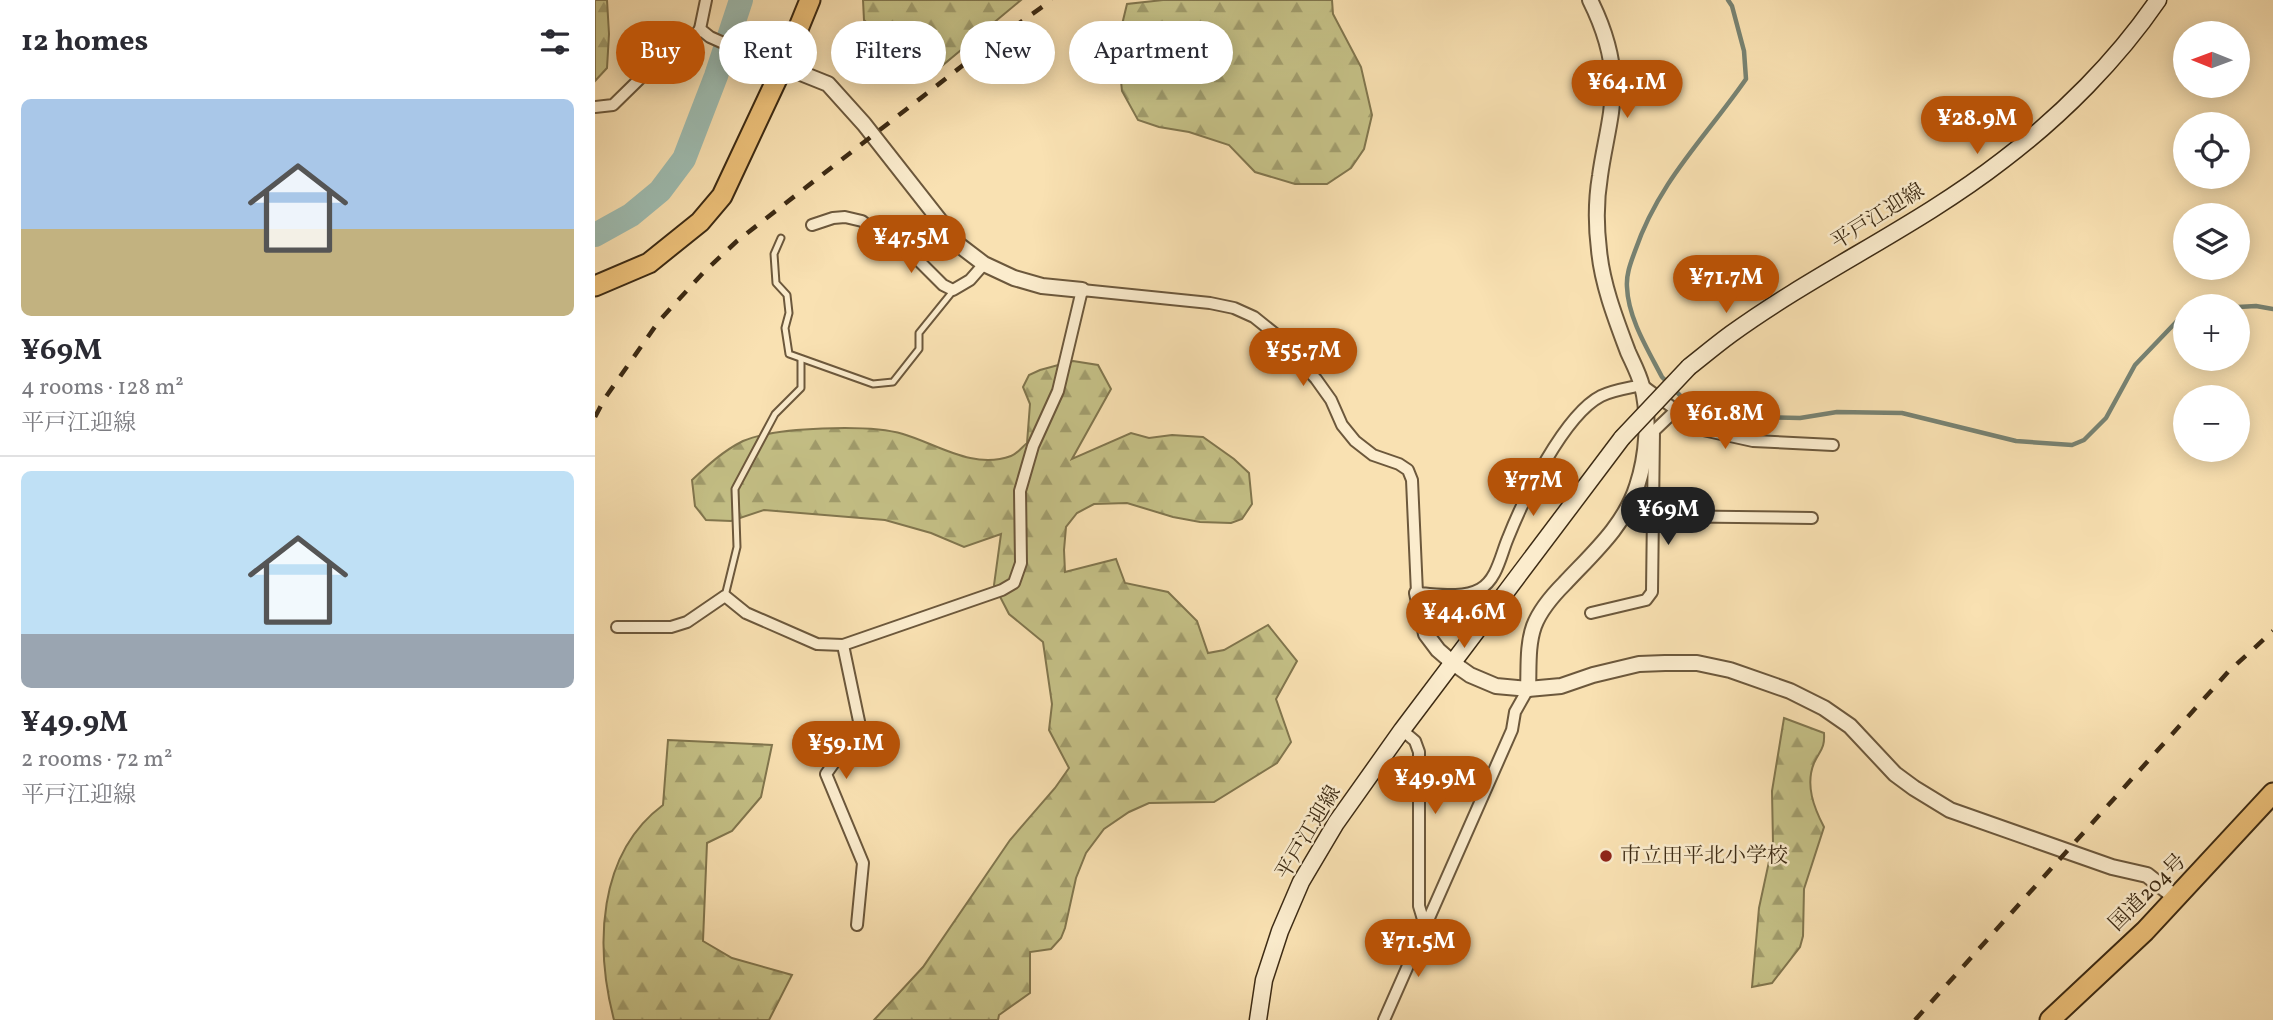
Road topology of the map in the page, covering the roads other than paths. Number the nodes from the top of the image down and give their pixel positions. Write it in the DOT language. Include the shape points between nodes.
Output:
graph roads {
  1 [pos="706,0"];
  2 [pos="810,0"];
  3 [pos="1590,0"];
  4 [pos="2158,0"];
  5 [pos="702,21"];
  6 [pos="800,21"];
  7 [pos="817,80"];
  8 [pos="634,84"];
  9 [pos="770,84"];
  10 [pos="595,107"];
  11 [pos="812,225"];
  12 [pos="781,238"];
  13 [pos="984,264"];
  14 [pos="595,286"];
  15 [pos="953,290"];
  16 [pos="1082,290"];
  17 [pos="801,360"];
  18 [pos="1642,386"];
  19 [pos="1676,410"];
  20 [pos="1833,445"];
  21 [pos="1653,516"];
  22 [pos="1812,518"];
  23 [pos="1417,593"];
  24 [pos="725,596"];
  25 [pos="1591,613"];
  26 [pos="617,627"];
  27 [pos="843,645"];
  28 [pos="1453,663"];
  29 [pos="1528,689"];
  30 [pos="1402,730"];
  31 [pos="2273,793"];
  32 [pos="2175,897"];
  33 [pos="857,925"];
  34 [pos="1425,926"];
  35 [pos="1258,1020"];
  36 [pos="1384,1020"];
  37 [pos="2050,1020"];
  1 -- 5 [label="street"];
  2 -- 6 [label="highway"];
  3 -- 18 [label="street" via="1608,45 1613,82 1599,178 1599,252"];
  4 -- 28 [label="main road, 平戸江迎線, bridge" via="2059,113 2003,160 1731,334 1689,367 1622,438"];
  7 -- 13 [label="street" via="828,84 864,124 959,245"];
  8 -- 10 [label="street" via="613,105"];
  9 -- 14 [label="highway" via="722,196 700,222 649,263"];
  11 -- 15 [label="street" via="845,217 862,221"];
  12 -- 17 [label="lane" via="774,254 776,283 787,295 789,354"];
  13 -- 15 [label="street"];
  13 -- 16 [label="street" via="1023,281"];
  15 -- 17 [label="lane" via="919,333 919,349 894,382 873,384"];
  16 -- 23 [label="street" via="1210,303 1254,317 1274,333 1316,379 1355,441 1373,456 1408,470"];
  16 -- 27 [label="street" via="1058,391 1033,446 1020,491 1021,563 1014,583"];
  17 -- 24 [label="lane" via="800,388 775,414 735,489 737,547"];
  18 -- 19 [label="street"];
  18 -- 23 [label="street" via="1601,396 1573,421 1518,511 1493,577 1481,589 1462,595"];
  18 -- 29 [label="street" via="1645,445 1637,485 1627,511 1552,597 1535,624 1529,643"];
  19 -- 20 [label="street" via="1703,430 1753,441"];
  19 -- 21 [label="street" via="1654,431"];
  21 -- 22 [label="street"];
  21 -- 25 [label="street" via="1652,592 1646,600"];
  23 -- 28 [label="street" via="1426,634"];
  24 -- 26 [label="street" via="687,622 671,627"];
  24 -- 27 [label="street" via="747,613 817,643"];
  27 -- 33 [label="street" via="860,726 826,774 863,863"];
  28 -- 29 [label="street" via="1496,686"];
  28 -- 30 [label="main road, 平戸江迎線"];
  29 -- 32 [label="street" via="1561,686 1639,664 1697,663 1730,670 1824,708 1850,726 1895,774 1951,810 2147,875"];
  29 -- 34 [label="street"];
  30 -- 34 [label="street" via="1415,741 1419,752 1419,905"];
  30 -- 35 [label="main road, 平戸江迎線" via="1336,823 1301,882 1264,980"];
  31 -- 32 [label="highway, 国道204号"];
  32 -- 37 [label="highway, 国道204号"];
  34 -- 36 [label="street"];
}
